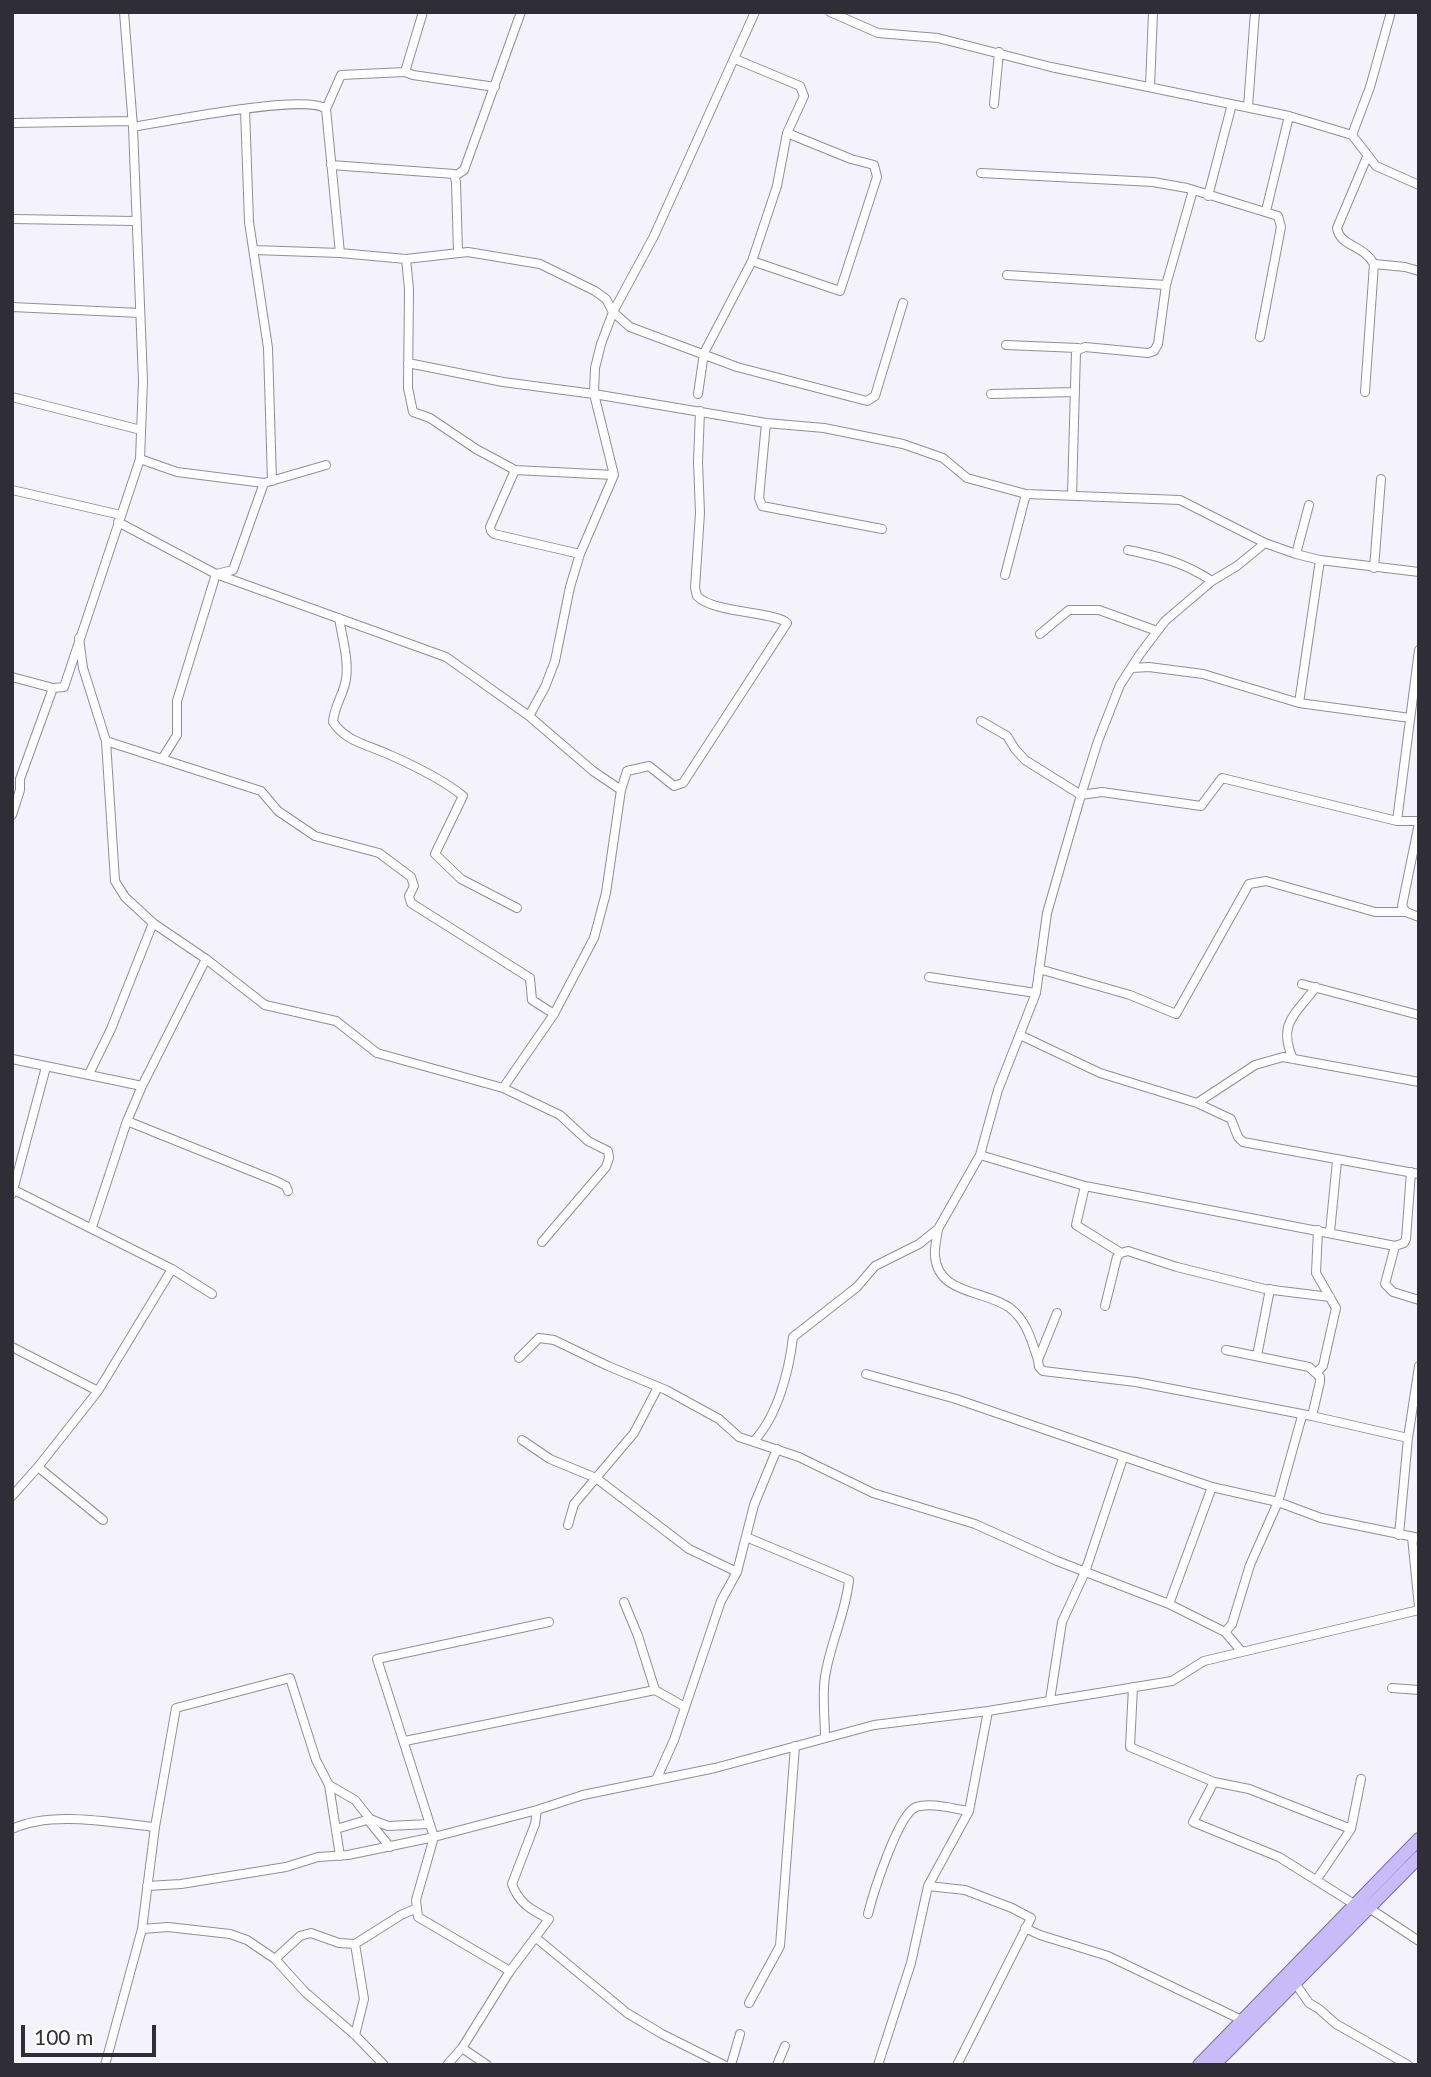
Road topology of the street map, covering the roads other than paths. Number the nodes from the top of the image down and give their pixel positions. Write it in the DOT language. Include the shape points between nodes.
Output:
graph roads {
  1 [pos="124,12"];
  2 [pos="424,12"];
  3 [pos="521,12"];
  4 [pos="755,12"];
  5 [pos="830,12"];
  6 [pos="1153,12"];
  7 [pos="1255,12"];
  8 [pos="1391,12"];
  9 [pos="999,52"];
  10 [pos="735,59"];
  11 [pos="405,72"];
  12 [pos="495,86"];
  13 [pos="1150,87"];
  14 [pos="994,104"];
  15 [pos="1232,104"];
  16 [pos="1248,107"];
  17 [pos="245,109"];
  18 [pos="326,109"];
  19 [pos="1289,116"];
  20 [pos="12,123"];
  21 [pos="133,124"];
  22 [pos="787,134"];
  23 [pos="1352,135"];
  24 [pos="1367,157"];
  25 [pos="331,165"];
  26 [pos="981,173"];
  27 [pos="455,176"];
  28 [pos="1419,185"];
  29 [pos="1193,190"];
  30 [pos="1208,196"];
  31 [pos="1266,211"];
  32 [pos="12,219"];
  33 [pos="135,220"];
  34 [pos="254,250"];
  35 [pos="340,253"];
  36 [pos="458,253"];
  37 [pos="405,259"];
  38 [pos="752,261"];
  39 [pos="1374,264"];
  40 [pos="1419,271"];
  41 [pos="1007,275"];
  42 [pos="1166,285"];
  43 [pos="903,303"];
  44 [pos="12,307"];
  45 [pos="613,312"];
  46 [pos="140,313"];
  47 [pos="1260,337"];
  48 [pos="1006,345"];
  49 [pos="1078,348"];
  50 [pos="704,354"];
  51 [pos="408,363"];
  52 [pos="1075,392"];
  53 [pos="1365,392"];
  54 [pos="594,394"];
  55 [pos="698,394"];
  56 [pos="991,394"];
  57 [pos="12,397"];
  58 [pos="700,411"];
  59 [pos="766,423"];
  60 [pos="141,430"];
  61 [pos="140,459"];
  62 [pos="326,465"];
  63 [pos="515,470"];
  64 [pos="614,475"];
  65 [pos="1381,479"];
  66 [pos="268,482"];
  67 [pos="12,490"];
  68 [pos="1026,494"];
  69 [pos="1072,495"];
  70 [pos="1309,505"];
  71 [pos="120,519"];
  72 [pos="882,529"];
  73 [pos="1265,543"];
  74 [pos="1128,550"];
  75 [pos="580,554"];
  76 [pos="1296,554"];
  77 [pos="1320,560"];
  78 [pos="1374,568"];
  79 [pos="1419,572"];
  80 [pos="216,574"];
  81 [pos="1005,575"];
  82 [pos="1212,581"];
  83 [pos="339,618"];
  84 [pos="1157,631"];
  85 [pos="1040,634"];
  86 [pos="79,638"];
  87 [pos="1419,650"];
  88 [pos="1132,668"];
  89 [pos="12,677"];
  90 [pos="53,688"];
  91 [pos="1299,703"];
  92 [pos="529,716"];
  93 [pos="1410,718"];
  94 [pos="981,721"];
  95 [pos="106,741"];
  96 [pos="162,759"];
  97 [pos="16,778"];
  98 [pos="621,790"];
  99 [pos="1081,795"];
  100 [pos="12,815"];
  101 [pos="1398,821"];
  102 [pos="1419,822"];
  103 [pos="517,908"];
  104 [pos="1406,912"];
  105 [pos="1419,917"];
  106 [pos="153,923"];
  107 [pos="206,959"];
  108 [pos="1039,969"];
  109 [pos="929,977"];
  110 [pos="1302,984"];
  111 [pos="1316,987"];
  112 [pos="1036,993"];
  113 [pos="1418,1013"];
  114 [pos="554,1014"];
  115 [pos="1020,1035"];
  116 [pos="12,1059"];
  117 [pos="1293,1059"];
  118 [pos="46,1067"];
  119 [pos="89,1074"];
  120 [pos="1419,1082"];
  121 [pos="142,1086"];
  122 [pos="503,1088"];
  123 [pos="1196,1103"];
  124 [pos="127,1121"];
  125 [pos="979,1155"];
  126 [pos="1337,1161"];
  127 [pos="1415,1173"];
  128 [pos="1085,1186"];
  129 [pos="288,1191"];
  130 [pos="13,1192"];
  131 [pos="92,1227"];
  132 [pos="938,1229"];
  133 [pos="1318,1230"];
  134 [pos="1331,1233"];
  135 [pos="542,1242"];
  136 [pos="1395,1246"];
  137 [pos="1121,1253"];
  138 [pos="172,1269"];
  139 [pos="1270,1289"];
  140 [pos="212,1294"];
  141 [pos="1330,1297"];
  142 [pos="1419,1300"];
  143 [pos="1105,1306"];
  144 [pos="1057,1313"];
  145 [pos="12,1347"];
  146 [pos="1226,1350"];
  147 [pos="1257,1356"];
  148 [pos="519,1358"];
  149 [pos="1038,1360"];
  150 [pos="1419,1366"];
  151 [pos="1316,1373"];
  152 [pos="866,1374"];
  153 [pos="658,1387"];
  154 [pos="98,1391"];
  155 [pos="1301,1416"];
  156 [pos="1312,1416"];
  157 [pos="1408,1438"];
  158 [pos="522,1440"];
  159 [pos="754,1441"];
  160 [pos="777,1449"];
  161 [pos="1123,1458"];
  162 [pos="38,1467"];
  163 [pos="596,1478"];
  164 [pos="1212,1488"];
  165 [pos="12,1496"];
  166 [pos="1278,1502"];
  167 [pos="103,1520"];
  168 [pos="568,1525"];
  169 [pos="1399,1535"];
  170 [pos="746,1537"];
  171 [pos="1415,1537"];
  172 [pos="737,1572"];
  173 [pos="1085,1572"];
  174 [pos="624,1602"];
  175 [pos="1169,1604"];
  176 [pos="1419,1608"];
  177 [pos="549,1622"];
  178 [pos="1225,1632"];
  179 [pos="1242,1652"];
  180 [pos="1133,1687"];
  181 [pos="1392,1688"];
  182 [pos="655,1690"];
  183 [pos="1419,1690"];
  184 [pos="1050,1700"];
  185 [pos="685,1707"];
  186 [pos="988,1711"];
  187 [pos="825,1738"];
  188 [pos="405,1741"];
  189 [pos="795,1746"];
  190 [pos="1360,1779"];
  191 [pos="656,1780"];
  192 [pos="1214,1782"];
  193 [pos="329,1785"];
  194 [pos="537,1810"];
  195 [pos="969,1811"];
  196 [pos="369,1820"];
  197 [pos="429,1824"];
  198 [pos="155,1827"];
  199 [pos="12,1829"];
  200 [pos="336,1829"];
  201 [pos="1351,1829"];
  202 [pos="434,1838"];
  203 [pos="1419,1839"];
  204 [pos="390,1847"];
  205 [pos="340,1856"];
  206 [pos="1419,1857"];
  207 [pos="1317,1879"];
  208 [pos="147,1886"];
  209 [pos="928,1886"];
  210 [pos="1354,1904"];
  211 [pos="1369,1908"];
  212 [pos="415,1909"];
  213 [pos="868,1914"];
  214 [pos="1025,1928"];
  215 [pos="142,1929"];
  216 [pos="535,1937"];
  217 [pos="1419,1941"];
  218 [pos="355,1944"];
  219 [pos="275,1959"];
  220 [pos="510,1971"];
  221 [pos="1295,1983"];
  222 [pos="749,2003"];
  223 [pos="1247,2024"];
  224 [pos="355,2035"];
  225 [pos="740,2035"];
  226 [pos="785,2046"];
  227 [pos="462,2048"];
  228 [pos="105,2064"];
  229 [pos="117,2065"];
  230 [pos="384,2065"];
  231 [pos="447,2065"];
  232 [pos="487,2065"];
  233 [pos="724,2065"];
  234 [pos="731,2065"];
  235 [pos="777,2065"];
  236 [pos="878,2065"];
  237 [pos="957,2065"];
  238 [pos="1199,2065"];
  239 [pos="1214,2065"];
  240 [pos="1408,2065"];
  1 -- 21 [label="street"];
  2 -- 11 [label="street"];
  3 -- 12 [label="street"];
  4 -- 10 [label="street"];
  5 -- 9 [label="street" via="878,33 939,38"];
  6 -- 13 [label="street"];
  7 -- 16 [label="street"];
  8 -- 23 [label="street"];
  9 -- 13 [label="street"];
  9 -- 14 [label="street"];
  10 -- 22 [label="street" via="800,86 804,96"];
  10 -- 45 [label="street" via="654,236"];
  11 -- 12 [label="street"];
  11 -- 18 [label="street" via="341,75"];
  12 -- 27 [label="street" via="464,170"];
  13 -- 15 [label="street"];
  15 -- 16 [label="street"];
  15 -- 30 [label="street"];
  16 -- 19 [label="street"];
  17 -- 18 [label="street" via="307,104"];
  17 -- 21 [label="street"];
  17 -- 34 [label="street"];
  18 -- 25 [label="street"];
  19 -- 23 [label="street"];
  19 -- 31 [label="street"];
  20 -- 21 [label="street"];
  21 -- 33 [label="street"];
  22 -- 38 [label="street" via="777,186"];
  22 -- 38 [label="street" via="874,164 875,185 840,291"];
  23 -- 24 [label="street"];
  24 -- 28 [label="street" via="1376,166"];
  24 -- 39 [label="street" via="1337,228 1345,242 1361,248"];
  25 -- 27 [label="street"];
  25 -- 35 [label="street"];
  26 -- 29 [label="street" via="1118,178"];
  27 -- 36 [label="street"];
  29 -- 30 [label="street"];
  29 -- 42 [label="street"];
  30 -- 31 [label="street"];
  31 -- 47 [label="street" via="1278,216 1281,227"];
  32 -- 33 [label="street"];
  33 -- 46 [label="street"];
  34 -- 35 [label="street"];
  34 -- 66 [label="street" via="268,348"];
  35 -- 37 [label="street"];
  36 -- 37 [label="street"];
  36 -- 45 [label="street" via="540,264 595,291"];
  37 -- 51 [label="street"];
  38 -- 50 [label="street"];
  39 -- 40 [label="street"];
  39 -- 53 [label="street"];
  41 -- 42 [label="street"];
  42 -- 49 [label="street" via="1154,351"];
  43 -- 50 [label="street" via="872,400 754,372"];
  44 -- 46 [label="street"];
  45 -- 50 [label="street" via="630,327"];
  45 -- 54 [label="street" via="600,344"];
  46 -- 60 [label="street"];
  48 -- 49 [label="street"];
  49 -- 52 [label="street"];
  50 -- 55 [label="street"];
  51 -- 54 [label="street"];
  51 -- 63 [label="street" via="413,412"];
  52 -- 56 [label="street"];
  52 -- 69 [label="street"];
  54 -- 58 [label="street"];
  54 -- 64 [label="street"];
  57 -- 60 [label="street"];
  58 -- 59 [label="street"];
  58 -- 98 [label="street" via="697,596 787,623 682,783 674,786 649,766 627,771"];
  59 -- 68 [label="street" via="824,428 903,444 943,457 967,478"];
  59 -- 72 [label="street" via="762,506"];
  60 -- 61 [label="street"];
  61 -- 66 [label="street" via="177,472"];
  61 -- 71 [label="street"];
  62 -- 66 [label="street"];
  63 -- 64 [label="street"];
  63 -- 75 [label="street" via="491,531"];
  64 -- 75 [label="street"];
  65 -- 78 [label="street"];
  66 -- 80 [label="street" via="233,570"];
  67 -- 71 [label="street"];
  68 -- 69 [label="street"];
  68 -- 81 [label="street"];
  69 -- 73 [label="street" via="1180,500"];
  70 -- 76 [label="street"];
  71 -- 80 [label="street"];
  71 -- 86 [label="street"];
  73 -- 76 [label="street"];
  73 -- 82 [label="street"];
  74 -- 82 [label="street" via="1173,559"];
  75 -- 92 [label="street" via="555,661"];
  76 -- 77 [label="street"];
  77 -- 78 [label="street"];
  77 -- 91 [label="street"];
  78 -- 79 [label="street"];
  80 -- 83 [label="street"];
  80 -- 96 [label="street" via="177,701 177,736"];
  82 -- 84 [label="street"];
  83 -- 92 [label="street" via="446,657"];
  83 -- 103 [label="street" via="347,668 333,722 345,736 389,754 463,796 435,854 461,879"];
  84 -- 85 [label="street" via="1099,610 1069,610"];
  84 -- 88 [label="street"];
  86 -- 90 [label="street" via="64,687"];
  86 -- 95 [label="street" via="83,668"];
  87 -- 93 [label="street"];
  88 -- 91 [label="street" via="1203,674"];
  88 -- 99 [label="street" via="1098,741"];
  89 -- 90 [label="street"];
  90 -- 97 [label="street"];
  91 -- 93 [label="street"];
  92 -- 98 [label="street"];
  93 -- 101 [label="street"];
  94 -- 99 [label="street" via="1007,736 1025,760"];
  95 -- 96 [label="street"];
  95 -- 106 [label="street" via="115,881"];
  96 -- 114 [label="street" via="261,791 278,811 315,836 379,853 411,877 411,903 530,978 532,1000"];
  97 -- 100 [label="street" via="20,790"];
  98 -- 114 [label="street" via="606,893 594,938"];
  99 -- 101 [label="street" via="1102,792 1201,806 1222,778"];
  99 -- 108 [label="street" via="1047,913"];
  101 -- 102 [label="street"];
  102 -- 104 [label="street" via="1402,906"];
  104 -- 105 [label="street"];
  104 -- 108 [label="street" via="1375,912 1266,881 1250,884 1176,1014 1130,995"];
  106 -- 107 [label="street"];
  106 -- 119 [label="street"];
  107 -- 121 [label="street"];
  107 -- 122 [label="street" via="264,1005 336,1021 377,1052"];
  108 -- 112 [label="street"];
  109 -- 112 [label="street"];
  110 -- 111 [label="street"];
  111 -- 113 [label="street"];
  111 -- 117 [label="street" via="1290,1018 1286,1038"];
  112 -- 115 [label="street"];
  114 -- 122 [label="street"];
  115 -- 123 [label="street" via="1100,1073"];
  115 -- 125 [label="street"];
  116 -- 118 [label="street"];
  117 -- 120 [label="street"];
  117 -- 123 [label="street" via="1283,1057 1255,1065"];
  118 -- 119 [label="street"];
  118 -- 130 [label="street"];
  119 -- 121 [label="street"];
  121 -- 124 [label="street"];
  122 -- 135 [label="street" via="560,1115 608,1151 606,1167"];
  123 -- 126 [label="street" via="1231,1119 1244,1142"];
  124 -- 129 [label="street" via="276,1181"];
  124 -- 131 [label="street"];
  125 -- 128 [label="street"];
  125 -- 132 [label="street"];
  126 -- 127 [label="street"];
  126 -- 134 [label="street"];
  127 -- 136 [label="street" via="1406,1239"];
  128 -- 133 [label="street"];
  128 -- 137 [label="street" via="1076,1225"];
  130 -- 131 [label="street"];
  131 -- 138 [label="street"];
  132 -- 149 [label="street" via="934,1255 938,1271 946,1281 1010,1308 1028,1331"];
  132 -- 159 [label="street" via="875,1266 857,1287 793,1336 789,1368 764,1430"];
  133 -- 134 [label="street"];
  133 -- 141 [label="street" via="1316,1273"];
  134 -- 136 [label="street"];
  136 -- 142 [label="street" via="1385,1284 1393,1292"];
  137 -- 139 [label="street" via="1128,1251"];
  137 -- 143 [label="street"];
  138 -- 140 [label="street"];
  138 -- 154 [label="street"];
  139 -- 141 [label="street"];
  139 -- 147 [label="street"];
  141 -- 151 [label="street" via="1336,1308 1323,1366"];
  144 -- 149 [label="street"];
  145 -- 154 [label="street"];
  146 -- 147 [label="street"];
  147 -- 151 [label="street" via="1309,1367"];
  148 -- 153 [label="street" via="539,1338 554,1340"];
  149 -- 155 [label="street" via="1043,1371 1056,1374 1136,1382"];
  150 -- 157 [label="street"];
  151 -- 156 [label="street" via="1320,1382"];
  152 -- 161 [label="street" via="956,1399"];
  153 -- 159 [label="street" via="719,1419 739,1437"];
  153 -- 163 [label="street" via="634,1433"];
  154 -- 162 [label="street"];
  155 -- 156 [label="street"];
  155 -- 166 [label="street"];
  156 -- 157 [label="street"];
  157 -- 169 [label="street"];
  158 -- 163 [label="street" via="550,1459"];
  159 -- 160 [label="street"];
  160 -- 170 [label="street"];
  160 -- 173 [label="street" via="873,1493 975,1524"];
  161 -- 164 [label="street"];
  161 -- 173 [label="street"];
  162 -- 165 [label="street"];
  162 -- 167 [label="street"];
  163 -- 168 [label="street" via="575,1504"];
  163 -- 172 [label="street" via="689,1549"];
  164 -- 166 [label="street"];
  164 -- 175 [label="street"];
  166 -- 169 [label="street" via="1321,1518"];
  166 -- 178 [label="street"];
  169 -- 171 [label="street"];
  170 -- 172 [label="street"];
  170 -- 187 [label="street" via="849,1580 825,1678"];
  171 -- 176 [label="street"];
  172 -- 185 [label="street" via="721,1601"];
  173 -- 175 [label="street"];
  173 -- 184 [label="street" via="1062,1622"];
  174 -- 182 [label="street"];
  175 -- 178 [label="street"];
  176 -- 179 [label="street"];
  177 -- 188 [label="street" via="377,1660"];
  178 -- 179 [label="street"];
  179 -- 180 [label="street" via="1204,1661 1172,1681"];
  180 -- 184 [label="street"];
  180 -- 192 [label="street" via="1130,1748"];
  181 -- 183 [label="street"];
  182 -- 185 [label="street"];
  182 -- 188 [label="street"];
  184 -- 186 [label="street"];
  185 -- 191 [label="street"];
  186 -- 187 [label="street" via="874,1726"];
  186 -- 195 [label="street"];
  187 -- 189 [label="street"];
  188 -- 197 [label="street"];
  189 -- 191 [label="street"];
  189 -- 222 [label="street" via="780,1946"];
  190 -- 201 [label="street"];
  191 -- 194 [label="street"];
  192 -- 201 [label="street" via="1249,1789"];
  192 -- 207 [label="street" via="1193,1822 1279,1857"];
  193 -- 196 [label="street" via="355,1800"];
  193 -- 198 [label="street" via="316,1760 290,1678 176,1708"];
  193 -- 200 [label="street"];
  194 -- 202 [label="street"];
  194 -- 216 [label="street" via="512,1884 525,1906 549,1919"];
  195 -- 209 [label="street"];
  195 -- 213 [label="street" via="923,1805 912,1808 876,1884"];
  196 -- 197 [label="street" via="388,1826"];
  196 -- 200 [label="street"];
  196 -- 204 [label="street"];
  197 -- 202 [label="street"];
  198 -- 199 [label="street" via="82,1819 43,1821"];
  198 -- 208 [label="street"];
  200 -- 205 [label="street"];
  201 -- 207 [label="street"];
  202 -- 204 [label="street"];
  202 -- 212 [label="street"];
  203 -- 210 [label="main road"];
  204 -- 205 [label="street"];
  205 -- 208 [label="street"];
  206 -- 211 [label="main road"];
  207 -- 210 [label="street"];
  208 -- 215 [label="street"];
  209 -- 214 [label="street" via="965,1890 1012,1908 1031,1918"];
  209 -- 236 [label="street" via="911,1963"];
  210 -- 223 [label="main road"];
  211 -- 217 [label="street"];
  211 -- 221 [label="main road"];
  212 -- 218 [label="street"];
  212 -- 220 [label="street" via="418,1917"];
  214 -- 223 [label="street" via="1108,1956"];
  214 -- 237 [label="street"];
  215 -- 219 [label="street" via="230,1934"];
  215 -- 228 [label="street"];
  216 -- 220 [label="street"];
  216 -- 233 [label="street" via="627,2013"];
  218 -- 219 [label="street" via="311,1933 300,1936"];
  218 -- 224 [label="street" via="364,1999"];
  219 -- 224 [label="street"];
  220 -- 227 [label="street"];
  221 -- 223 [label="main road"];
  221 -- 240 [label="street" via="1309,2003 1336,2024"];
  223 -- 238 [label="main road"];
  223 -- 239 [label="main road"];
  224 -- 230 [label="street"];
  225 -- 234 [label="street"];
  226 -- 235 [label="street"];
  227 -- 231 [label="street"];
  227 -- 232 [label="street"];
  228 -- 229 [label="street"];
}
